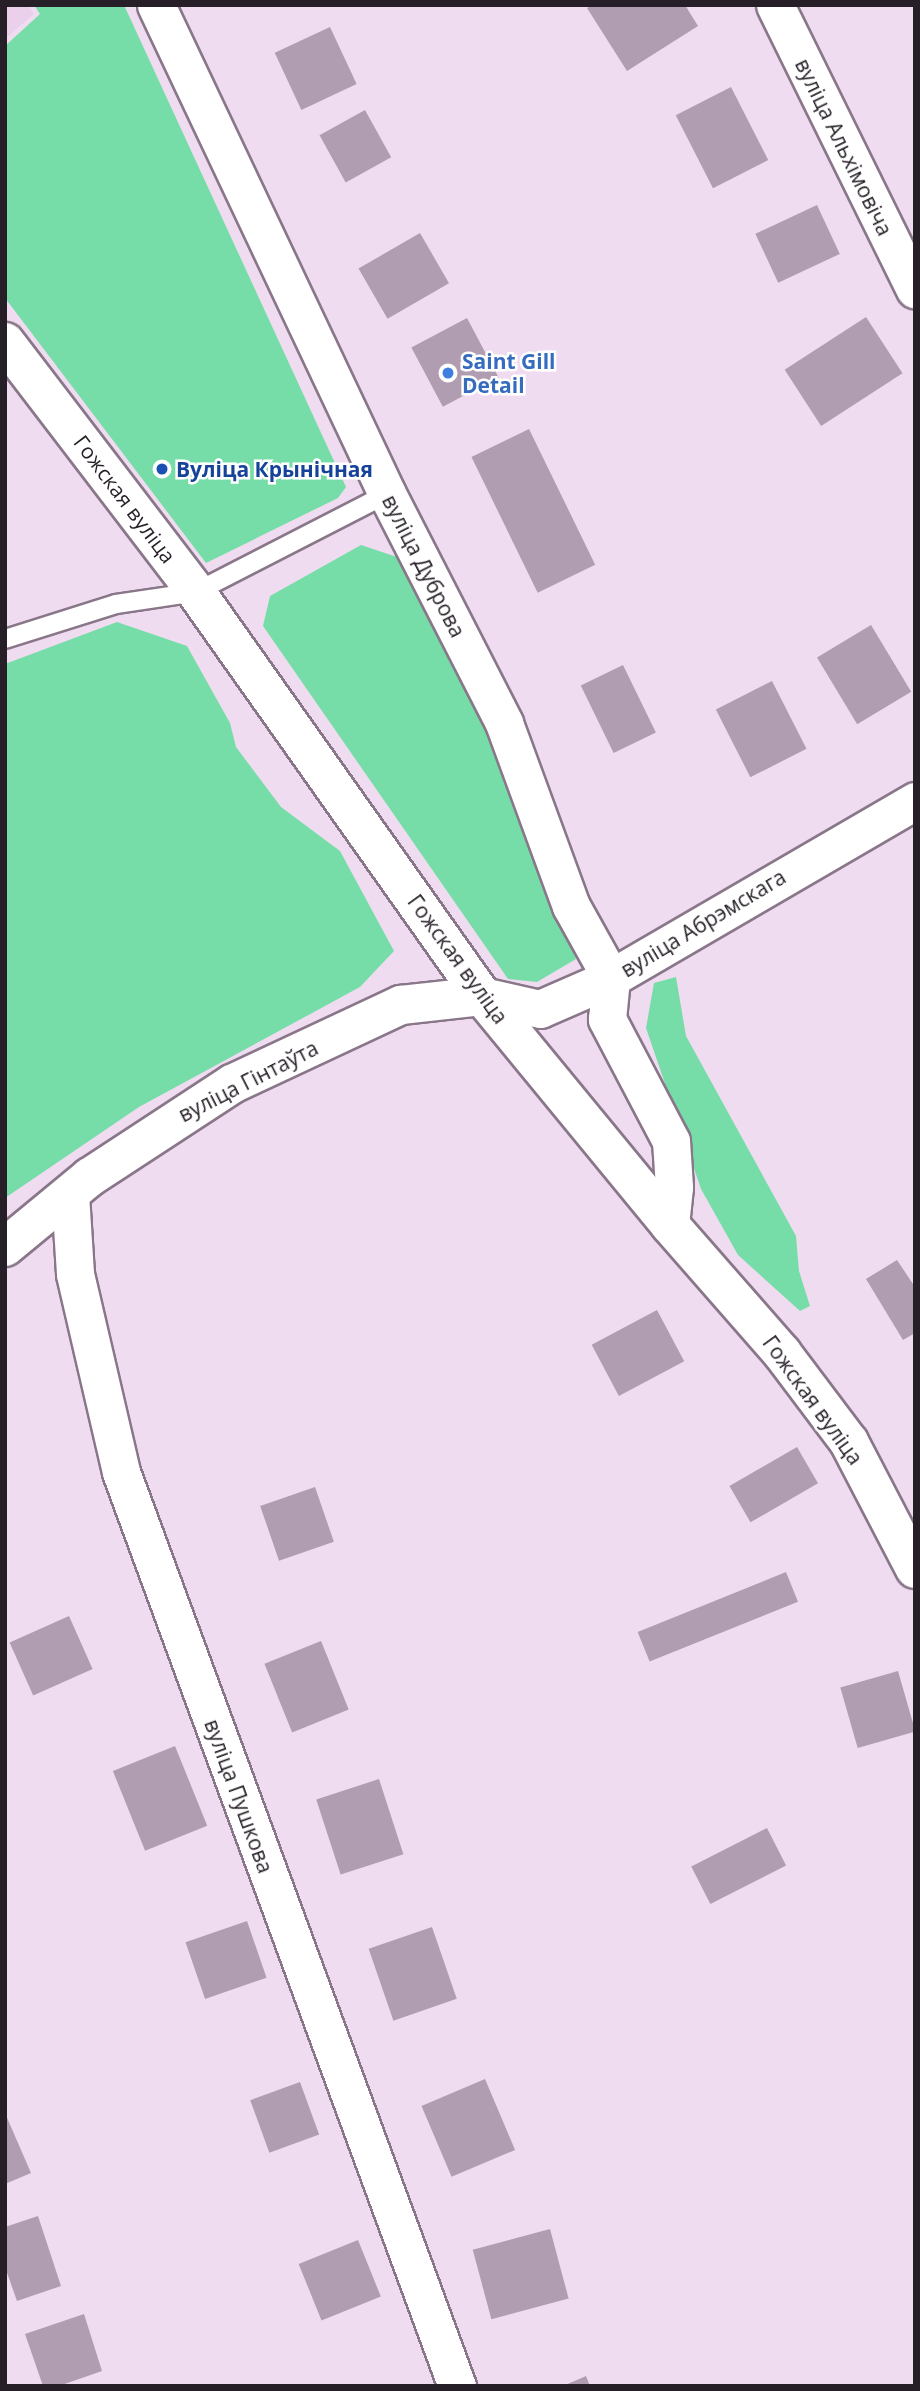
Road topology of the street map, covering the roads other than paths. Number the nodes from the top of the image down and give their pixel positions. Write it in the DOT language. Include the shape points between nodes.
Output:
graph roads {
  1 [pos="156,5"];
  2 [pos="775,5"];
  3 [pos="915,289"];
  4 [pos="5,342"];
  5 [pos="387,494"];
  6 [pos="195,592"];
  7 [pos="5,639"];
  8 [pos="915,800"];
  9 [pos="611,978"];
  10 [pos="482,996"];
  11 [pos="70,1194"];
  12 [pos="670,1225"];
  13 [pos="5,1247"];
  14 [pos="915,1569"];
  15 [pos="457,2386"];
  1 -- 5 [label="street, вуліца Дуброва"];
  2 -- 3 [label="street, вуліца Альхімовіча"];
  4 -- 6 [label="street, Гожская вуліца"];
  5 -- 6 [label="lane"];
  5 -- 9 [label="street, вуліца Дуброва" via="504,723 571,906"];
  6 -- 7 [label="lane" via="116,604"];
  6 -- 10 [label="street, Гожская вуліца"];
  8 -- 9 [label="street, вуліца Абрэмскага"];
  9 -- 10 [label="street" via="540,1009"];
  9 -- 12 [label="street, вуліца Абрэмскага" via="607,1019 671,1141 674,1187"];
  10 -- 11 [label="street, вуліца Гінтаўта" via="401,1005 232,1084 172,1119"];
  10 -- 12 [label="street, Гожская вуліца"];
  11 -- 13 [label="street, вуліца Гінтаўта"];
  11 -- 15 [label="street, вуліца Пушкова" via="75,1274 121,1472"];
  12 -- 14 [label="street, Гожская вуліца" via="782,1353 849,1442"];
}
